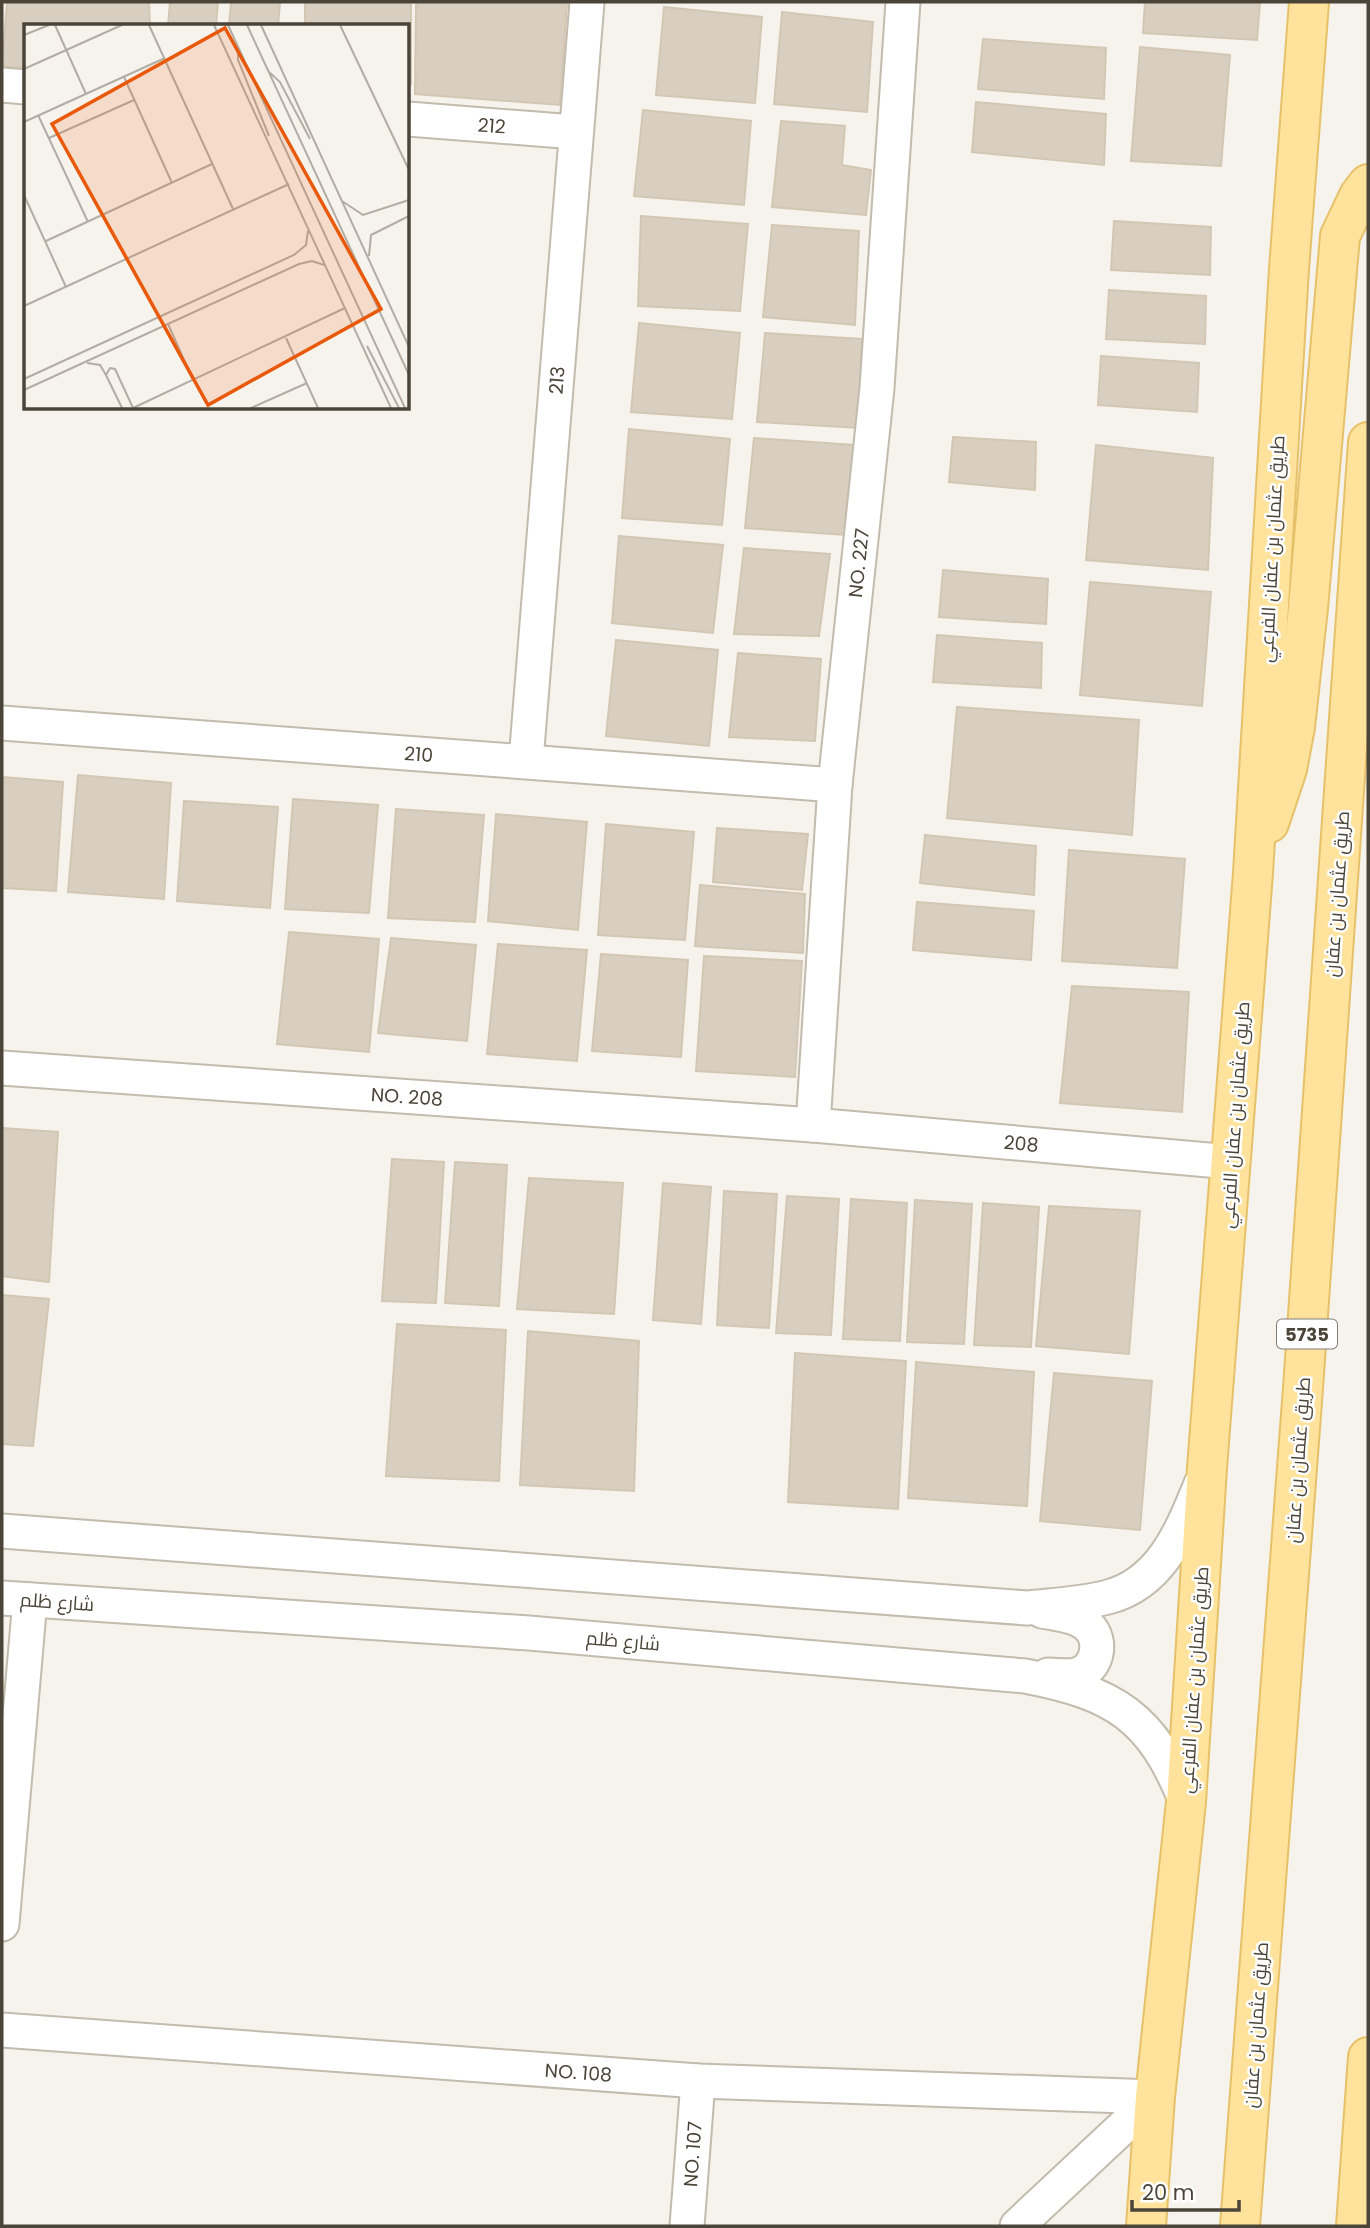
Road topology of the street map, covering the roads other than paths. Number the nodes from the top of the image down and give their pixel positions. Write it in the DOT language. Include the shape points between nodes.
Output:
graph roads {
  1 [pos="587,2"];
  2 [pos="903,2"];
  3 [pos="1309,2"];
  4 [pos="2,85"];
  5 [pos="24,87"];
  6 [pos="410,118"];
  7 [pos="575,132"];
  8 [pos="1368,184"];
  9 [pos="1368,442"];
  10 [pos="2,723"];
  11 [pos="526,761"];
  12 [pos="835,785"];
  13 [pos="1253,873"];
  14 [pos="2,1068"];
  15 [pos="813,1125"];
  16 [pos="1231,1162"];
  17 [pos="1207,1468"];
  18 [pos="2,1531"];
  19 [pos="16,1599"];
  20 [pos="1027,1608"];
  21 [pos="1025,1676"];
  22 [pos="1186,1802"];
  23 [pos="2,1924"];
  24 [pos="2,2030"];
  25 [pos="1368,2057"];
  26 [pos="698,2081"];
  27 [pos="1155,2097"];
  28 [pos="687,2226"];
  29 [pos="1017,2226"];
  30 [pos="1146,2226"];
  31 [pos="1166,2226"];
  32 [pos="1240,2226"];
  33 [pos="1356,2226"];
  1 -- 7 [label="street, 213"];
  2 -- 12 [label="street, NO. 227" via="877,388"];
  3 -- 13 [label="main road, طريق عثمان بن عفان الفرعي"];
  4 -- 5 [label="street"];
  6 -- 7 [label="street, 212"];
  7 -- 11 [label="street, 213"];
  8 -- 13 [label="main road" via="1340,236 1295,727 1287,769"];
  9 -- 32 [label="main road, طريق عثمان بن عفان / 5735"];
  10 -- 11 [label="street, 210"];
  11 -- 12 [label="street, 210"];
  12 -- 15 [label="street, NO. 227"];
  13 -- 16 [label="main road, طريق عثمان بن عفان الفرعي"];
  14 -- 15 [label="street, NO. 208"];
  15 -- 16 [label="street, 208"];
  16 -- 17 [label="main road, طريق عثمان بن عفان الفرعي"];
  17 -- 20 [label="street" via="1181,1532 1154,1570 1108,1597"];
  17 -- 22 [label="main road, طريق عثمان بن عفان الفرعي"];
  18 -- 20 [label="street"];
  19 -- 21 [label="street, شارع ظلم" via="529,1633"];
  19 -- 23 [label="street"];
  20 -- 21 [label="street" via="1077,1619 1088,1626 1098,1648 1094,1661 1075,1675"];
  21 -- 22 [label="street, شارع ظلم" via="1088,1691 1113,1703 1159,1746"];
  22 -- 27 [label="main road, طريق عثمان بن عفان الفرعي"];
  24 -- 26 [label="street, NO. 108"];
  25 -- 33 [label="main road"];
  26 -- 27 [label="street, NO. 108"];
  26 -- 28 [label="street, NO. 107"];
  27 -- 29 [label="street"];
  27 -- 30 [label="main road, طريق عثمان بن عفان الفرعي"];
  27 -- 31 [label="main road"];
}
